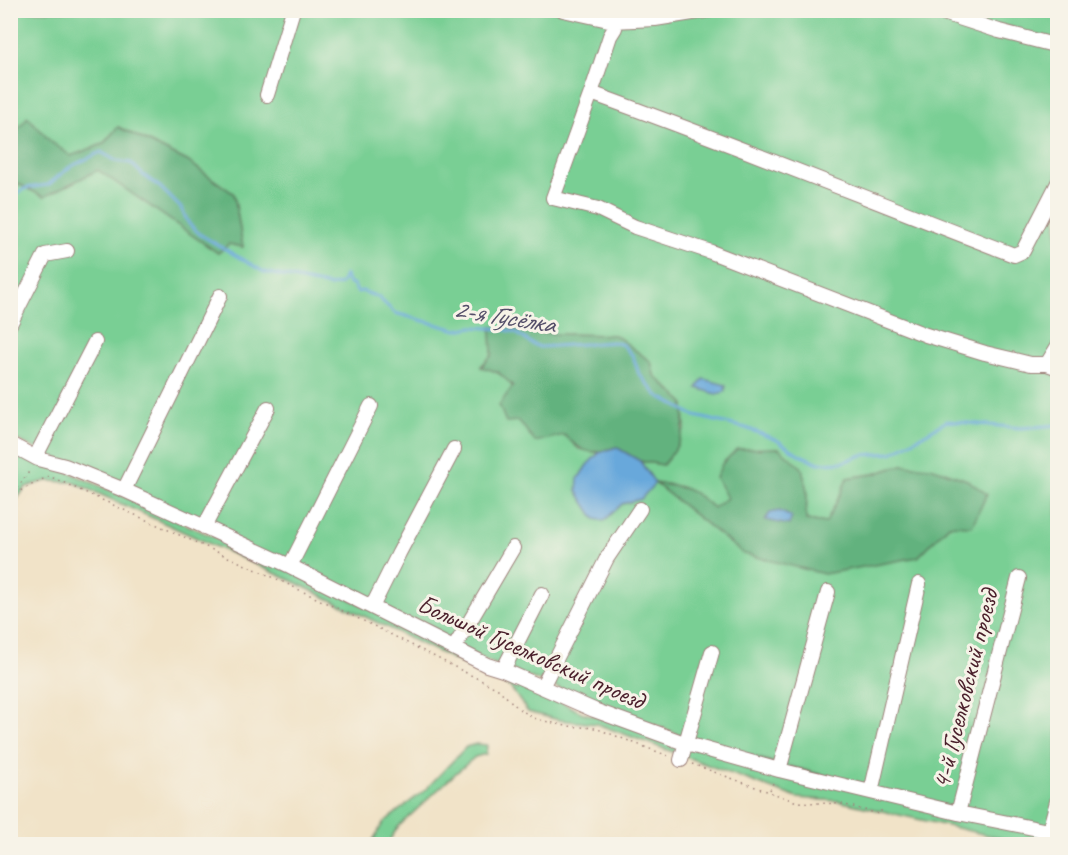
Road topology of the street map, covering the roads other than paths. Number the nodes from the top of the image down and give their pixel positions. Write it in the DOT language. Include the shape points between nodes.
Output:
graph roads {
  1 [pos="293,10"];
  2 [pos="563,10"];
  3 [pos="711,10"];
  4 [pos="933,10"];
  5 [pos="696,12"];
  6 [pos="615,28"];
  7 [pos="1058,46"];
  8 [pos="591,93"];
  9 [pos="267,95"];
  10 [pos="1058,183"];
  11 [pos="67,251"];
  12 [pos="220,296"];
  13 [pos="10,324"];
  14 [pos="95,342"];
  15 [pos="1058,346"];
  16 [pos="1052,366"];
  17 [pos="371,406"];
  18 [pos="268,408"];
  19 [pos="10,444"];
  20 [pos="454,449"];
  21 [pos="38,459"];
  22 [pos="124,490"];
  23 [pos="640,509"];
  24 [pos="204,527"];
  25 [pos="513,548"];
  26 [pos="290,566"];
  27 [pos="1019,578"];
  28 [pos="920,584"];
  29 [pos="828,592"];
  30 [pos="542,594"];
  31 [pos="372,607"];
  32 [pos="454,648"];
  33 [pos="712,652"];
  34 [pos="503,670"];
  35 [pos="542,687"];
  36 [pos="687,744"];
  37 [pos="681,760"];
  38 [pos="779,770"];
  39 [pos="871,792"];
  40 [pos="1058,798"];
  41 [pos="958,813"];
  42 [pos="1053,832"];
  1 -- 9 [label="street"];
  2 -- 5 [label="street" via="613,21"];
  3 -- 5 [label="street"];
  4 -- 7 [label="street"];
  6 -- 8 [label="street"];
  8 -- 10 [label="street" via="1014,255 1023,251"];
  8 -- 16 [label="street" via="552,198 598,209 635,227 711,252 926,336"];
  11 -- 13 [label="street" via="45,255"];
  12 -- 22 [label="street"];
  14 -- 21 [label="street" via="39,450"];
  15 -- 16 [label="street"];
  17 -- 26 [label="street"];
  18 -- 24 [label="street"];
  19 -- 21 [label="street, Большой Гуселковский проезд"];
  20 -- 31 [label="street"];
  21 -- 22 [label="street, Большой Гуселковский проезд"];
  22 -- 24 [label="street, Большой Гуселковский проезд"];
  23 -- 35 [label="street" via="608,558"];
  24 -- 26 [label="street, Большой Гуселковский проезд"];
  25 -- 32 [label="street"];
  26 -- 31 [label="street, Большой Гуселковский проезд"];
  27 -- 41 [label="street, 4-й Гуселковский проезд"];
  28 -- 39 [label="street"];
  29 -- 38 [label="street"];
  30 -- 34 [label="street"];
  31 -- 32 [label="street, Большой Гуселковский проезд"];
  32 -- 34 [label="street, Большой Гуселковский проезд"];
  33 -- 36 [label="street"];
  34 -- 35 [label="street, Большой Гуселковский проезд"];
  35 -- 36 [label="street, Большой Гуселковский проезд"];
  36 -- 37 [label="street"];
  36 -- 38 [label="street, Большой Гуселковский проезд"];
  38 -- 39 [label="street, Большой Гуселковский проезд"];
  39 -- 41 [label="street, Большой Гуселковский проезд"];
  40 -- 42 [label="street"];
  41 -- 42 [label="street, Большой Гуселковский проезд"];
}
